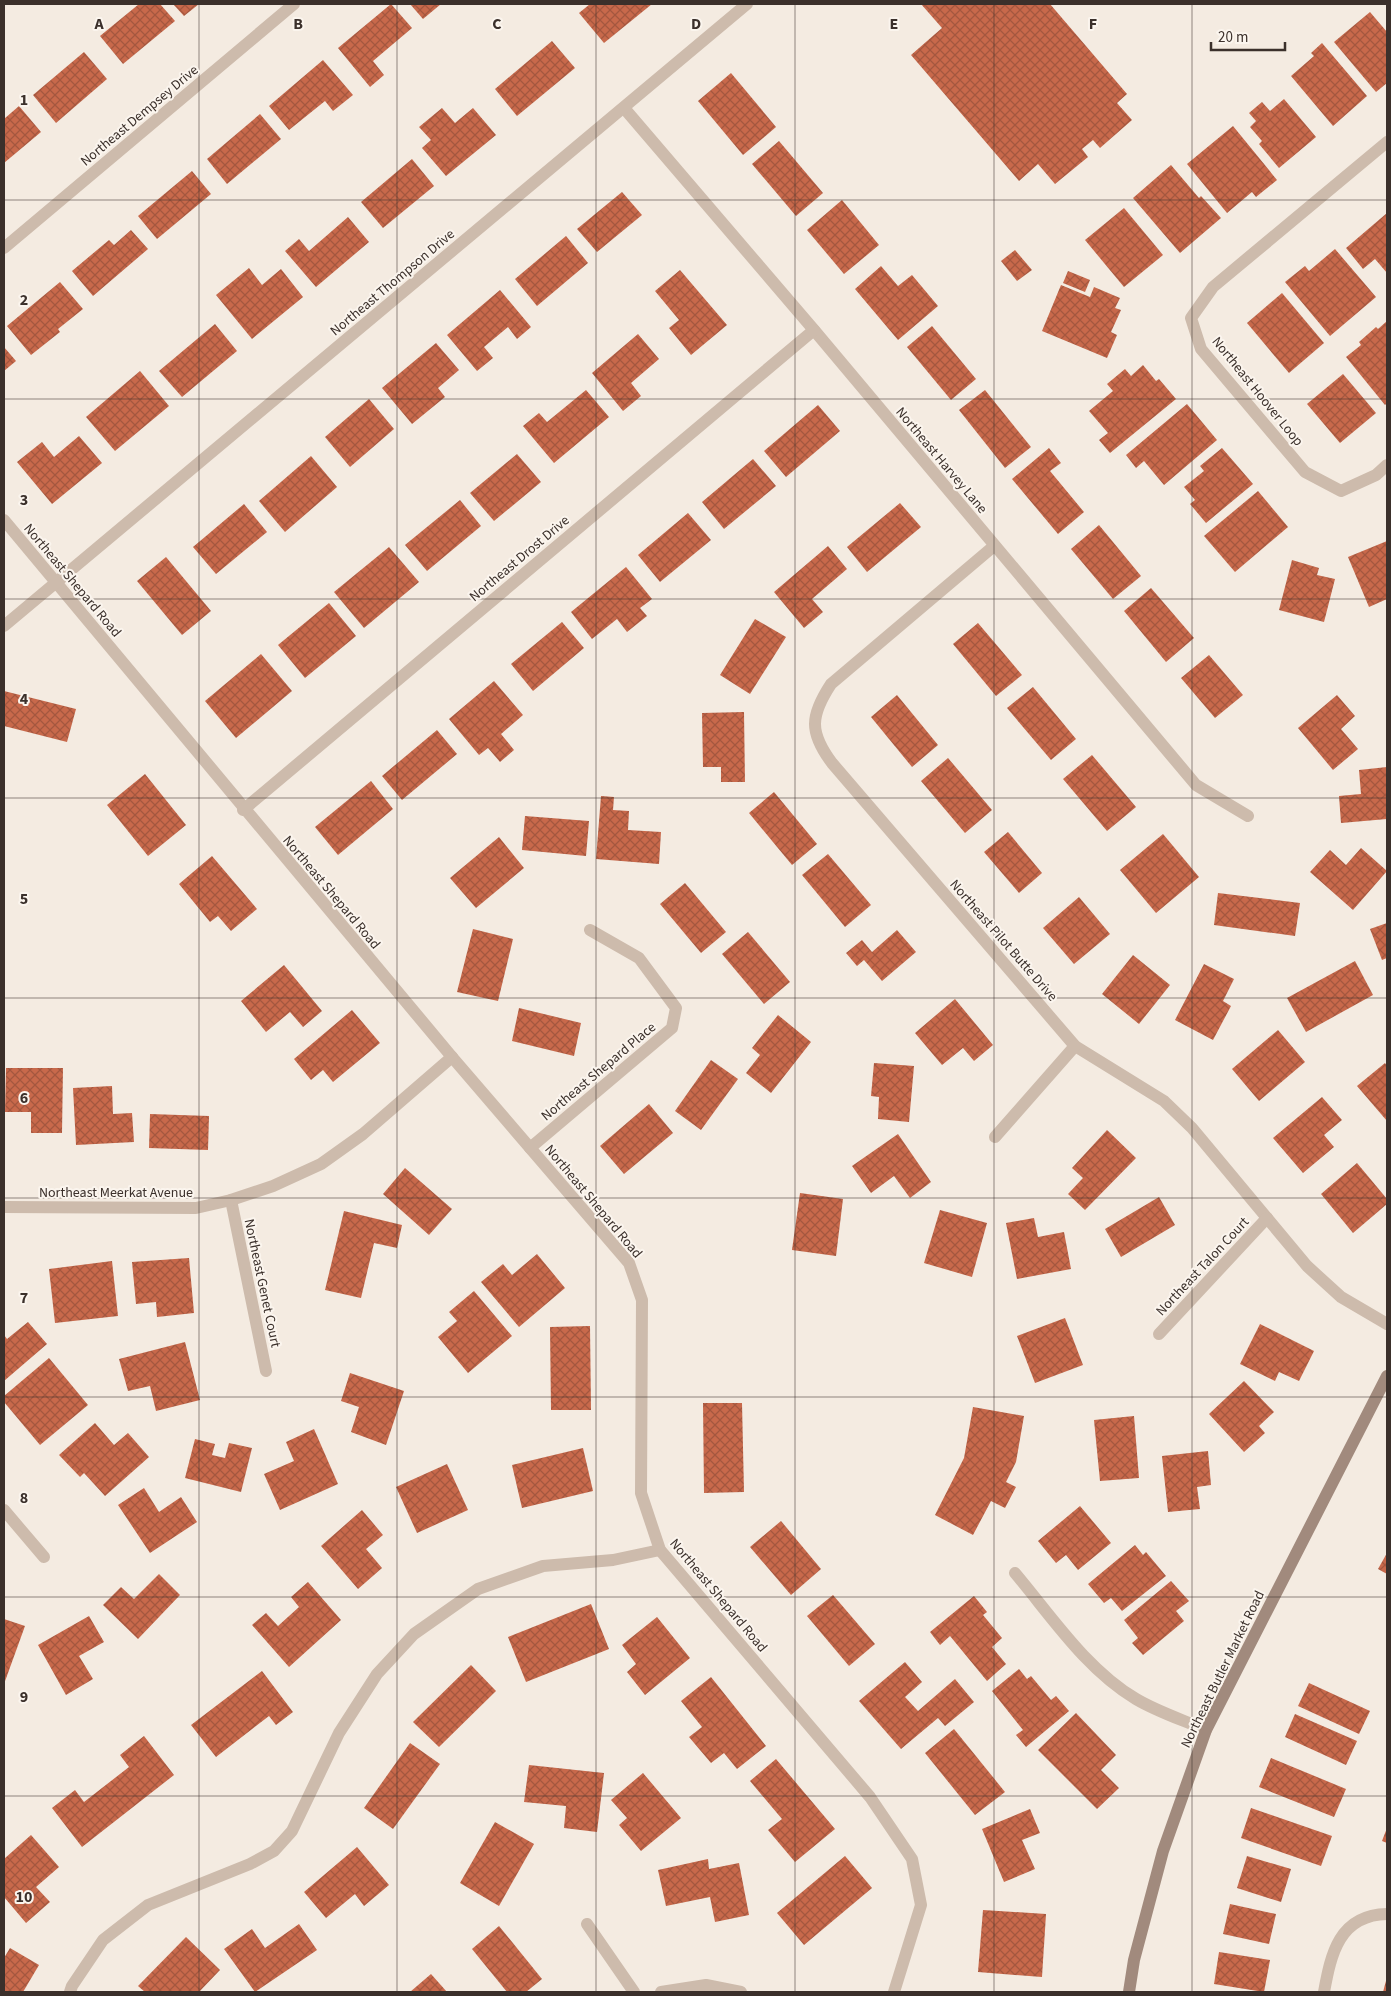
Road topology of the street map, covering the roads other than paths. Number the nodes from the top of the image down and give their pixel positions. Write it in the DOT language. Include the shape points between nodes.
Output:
graph roads {
  1 [pos="294,4"];
  2 [pos="747,4"];
  3 [pos="624,108"];
  4 [pos="1387,142"];
  5 [pos="4,248"];
  6 [pos="814,330"];
  7 [pos="1387,465"];
  8 [pos="4,520"];
  9 [pos="994,546"];
  10 [pos="56,583"];
  11 [pos="4,626"];
  12 [pos="243,810"];
  13 [pos="1248,816"];
  14 [pos="590,930"];
  15 [pos="1076,1046"];
  16 [pos="452,1057"];
  17 [pos="995,1137"];
  18 [pos="530,1148"];
  19 [pos="231,1200"];
  20 [pos="4,1207"];
  21 [pos="1267,1218"];
  22 [pos="1387,1324"];
  23 [pos="1159,1334"];
  24 [pos="266,1371"];
  25 [pos="1387,1376"];
  26 [pos="4,1510"];
  27 [pos="660,1550"];
  28 [pos="44,1557"];
  29 [pos="1015,1573"];
  30 [pos="1206,1730"];
  31 [pos="1387,1914"];
  32 [pos="587,1924"];
  33 [pos="70,1992"];
  34 [pos="634,1992"];
  35 [pos="661,1992"];
  36 [pos="742,1992"];
  37 [pos="894,1992"];
  38 [pos="1129,1992"];
  39 [pos="1324,1992"];
  1 -- 5 [label="street, Northeast Dempsey Drive"];
  2 -- 3 [label="street, Northeast Thompson Drive"];
  3 -- 6 [label="street, Northeast Harvey Lane"];
  3 -- 10 [label="street, Northeast Thompson Drive"];
  4 -- 7 [label="street, Northeast Hoover Loop" via="1212,287 1191,318 1202,349 1305,472 1341,491 1376,475"];
  6 -- 9 [label="street, Northeast Harvey Lane"];
  6 -- 12 [label="street, Northeast Drost Drive"];
  8 -- 10 [label="street, Northeast Shepard Road"];
  9 -- 13 [label="street, Northeast Harvey Lane" via="1196,785"];
  9 -- 15 [label="street, Northeast Pilot Butte Drive" via="831,684 820,700 814,718 818,745"];
  10 -- 11 [label="street, Northeast Thompson Drive"];
  10 -- 12 [label="street, Northeast Shepard Road"];
  12 -- 16 [label="street, Northeast Shepard Road"];
  14 -- 18 [label="street, Northeast Shepard Place" via="639,958 676,1008 672,1028"];
  15 -- 17 [label="street"];
  15 -- 21 [label="street, Northeast Pilot Butte Drive" via="1164,1101 1192,1128"];
  16 -- 18 [label="street, Northeast Shepard Road"];
  16 -- 19 [label="street, Northeast Meerkat Avenue" via="362,1134 321,1164 273,1186"];
  18 -- 27 [label="street, Northeast Shepard Road" via="629,1263 642,1300 641,1493"];
  19 -- 20 [label="street, Northeast Meerkat Avenue" via="196,1208"];
  19 -- 24 [label="street, Northeast Genet Court"];
  21 -- 22 [label="street, Northeast Pilot Butte Drive" via="1307,1266 1341,1298"];
  21 -- 23 [label="street, Northeast Talon Court"];
  25 -- 30 [label="main road, Northeast Butler Market Road"];
  26 -- 28 [label="street"];
  27 -- 33 [label="street" via="613,1560 543,1566 478,1589 414,1634 376,1674 339,1733 292,1831 274,1851 148,1905 103,1940"];
  27 -- 37 [label="street, Northeast Shepard Road" via="870,1798 912,1859 921,1905"];
  29 -- 30 [label="street" via="1088,1661 1111,1681 1135,1698"];
  30 -- 38 [label="main road, Northeast Butler Market Road" via="1163,1851 1134,1960"];
  31 -- 39 [label="street" via="1361,1920 1345,1932 1334,1947"];
  32 -- 34 [label="street"];
  35 -- 36 [label="street" via="706,1985"];
}
